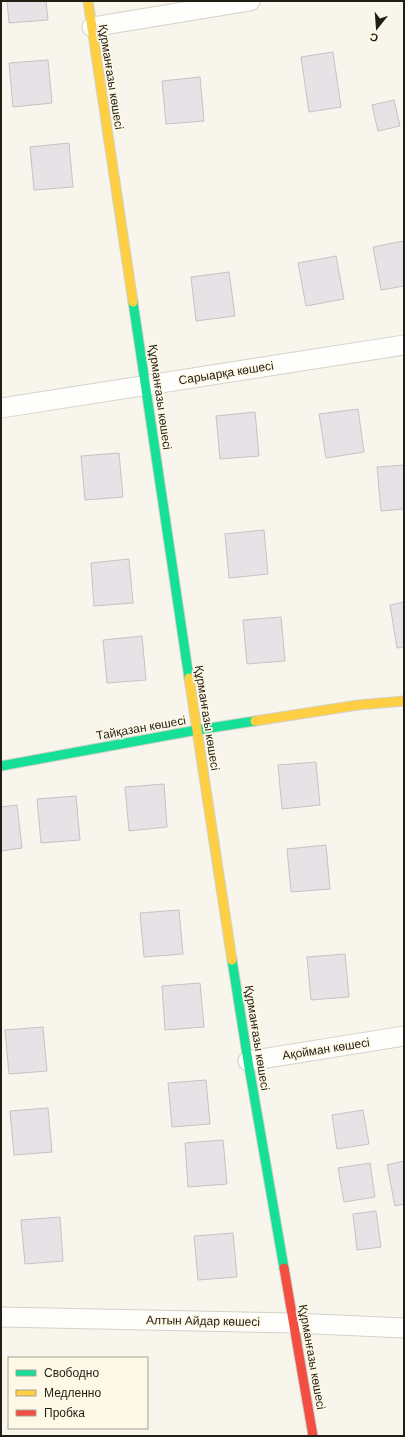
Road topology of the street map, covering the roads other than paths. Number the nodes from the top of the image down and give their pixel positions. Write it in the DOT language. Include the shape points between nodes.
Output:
graph roads {
  1 [pos="88,1"];
  2 [pos="250,1"];
  3 [pos="92,27"];
  4 [pos="404,345"];
  5 [pos="146,386"];
  6 [pos="1,408"];
  7 [pos="404,701"];
  8 [pos="197,730"];
  9 [pos="1,766"];
  10 [pos="404,1036"];
  11 [pos="248,1061"];
  12 [pos="1,1317"];
  13 [pos="293,1323"];
  14 [pos="404,1328"];
  15 [pos="313,1436"];
  1 -- 3 [label="street, Құрманғазы көшесі"];
  2 -- 3 [label="street"];
  3 -- 5 [label="street, Құрманғазы көшесі"];
  4 -- 5 [label="street, Сарыарқа көшесі"];
  5 -- 6 [label="street, Сарыарқа көшесі"];
  5 -- 8 [label="street, Құрманғазы көшесі"];
  7 -- 8 [label="street, Тайқазан көшесі" via="358,705"];
  8 -- 9 [label="street, Тайқазан көшесі"];
  8 -- 11 [label="street, Құрманғазы көшесі"];
  10 -- 11 [label="street, Ақойман көшесі"];
  11 -- 13 [label="street, Құрманғазы көшесі"];
  12 -- 13 [label="street, Алтын Айдар көшесі"];
  13 -- 14 [label="street, Алтын Айдар көшесі"];
  13 -- 15 [label="street, Құрманғазы көшесі"];
}
